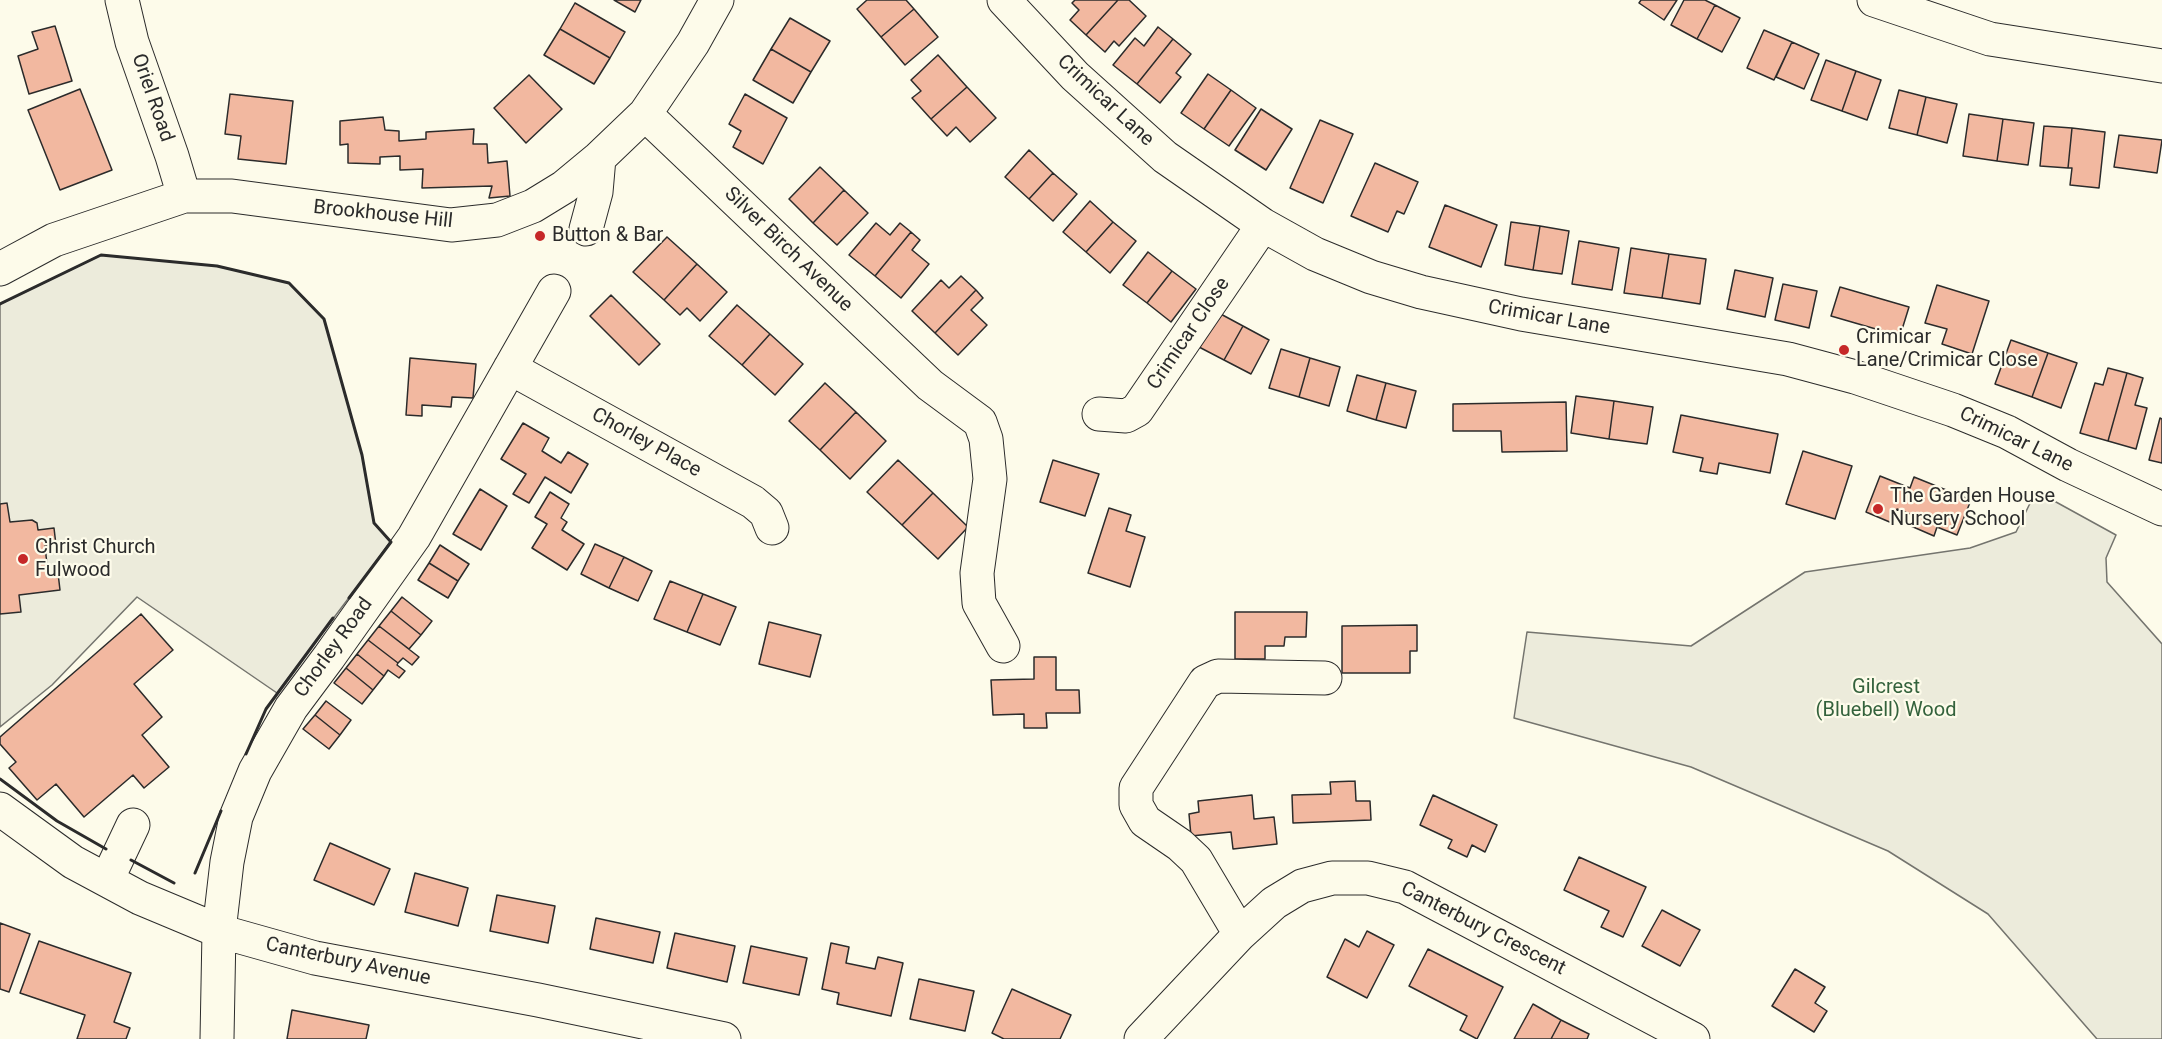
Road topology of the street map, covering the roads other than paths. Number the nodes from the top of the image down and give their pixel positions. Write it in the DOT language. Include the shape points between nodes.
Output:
graph roads {
  1 [pos="122,0"];
  2 [pos="717,0"];
  3 [pos="1004,0"];
  4 [pos="1874,0"];
  5 [pos="2162,66"];
  6 [pos="645,114"];
  7 [pos="599,158"];
  8 [pos="184,196"];
  9 [pos="1263,225"];
  10 [pos="586,229"];
  11 [pos="0,268"];
  12 [pos="554,291"];
  13 [pos="510,368"];
  14 [pos="1099,414"];
  15 [pos="2162,509"];
  16 [pos="772,528"];
  17 [pos="1003,646"];
  18 [pos="1324,678"];
  19 [pos="0,809"];
  20 [pos="133,825"];
  21 [pos="107,880"];
  22 [pos="219,931"];
  23 [pos="1240,934"];
  24 [pos="217,1039"];
  25 [pos="724,1039"];
  26 [pos="1141,1039"];
  27 [pos="1693,1039"];
  1 -- 8 [label="street, Oriel Road" via="132,42"];
  2 -- 6 [label="street, Brookhouse Hill"];
  3 -- 9 [label="street, Crimicar Lane" via="1075,76 1164,157"];
  4 -- 5 [label="street" via="1990,39"];
  6 -- 7 [label="street, Brookhouse Hill"];
  6 -- 17 [label="street, Silver Birch Avenue" via="930,386 980,422 990,479 977,573 980,603"];
  7 -- 8 [label="street, Brookhouse Hill" via="533,206 497,220 451,225 232,196"];
  7 -- 10 [label="street" via="596,192"];
  8 -- 11 [label="street, Brookhouse Hill" via="54,240"];
  9 -- 14 [label="street, Crimicar Close" via="1137,410 1126,416"];
  9 -- 15 [label="street, Crimicar Lane" via="1315,254 1421,292 1521,314 1788,359 1856,377 2007,432"];
  12 -- 13 [label="street, Chorley Road"];
  13 -- 16 [label="street, Chorley Place" via="753,502 766,513"];
  13 -- 22 [label="street, Chorley Road" via="414,537 291,708 255,771 236,817"];
  18 -- 23 [label="street" via="1218,676 1205,682 1136,788 1136,805 1145,821 1196,860"];
  19 -- 21 [label="street, Canterbury Avenue" via="73,862"];
  20 -- 21 [label="street"];
  21 -- 22 [label="street, Canterbury Avenue"];
  22 -- 24 [label="street, Chorley Road"];
  22 -- 25 [label="street, Canterbury Avenue" via="315,958"];
  23 -- 26 [label="street, Canterbury Crescent"];
  23 -- 27 [label="street, Canterbury Crescent" via="1274,903 1302,886 1332,878 1368,878 1405,886"];
}
